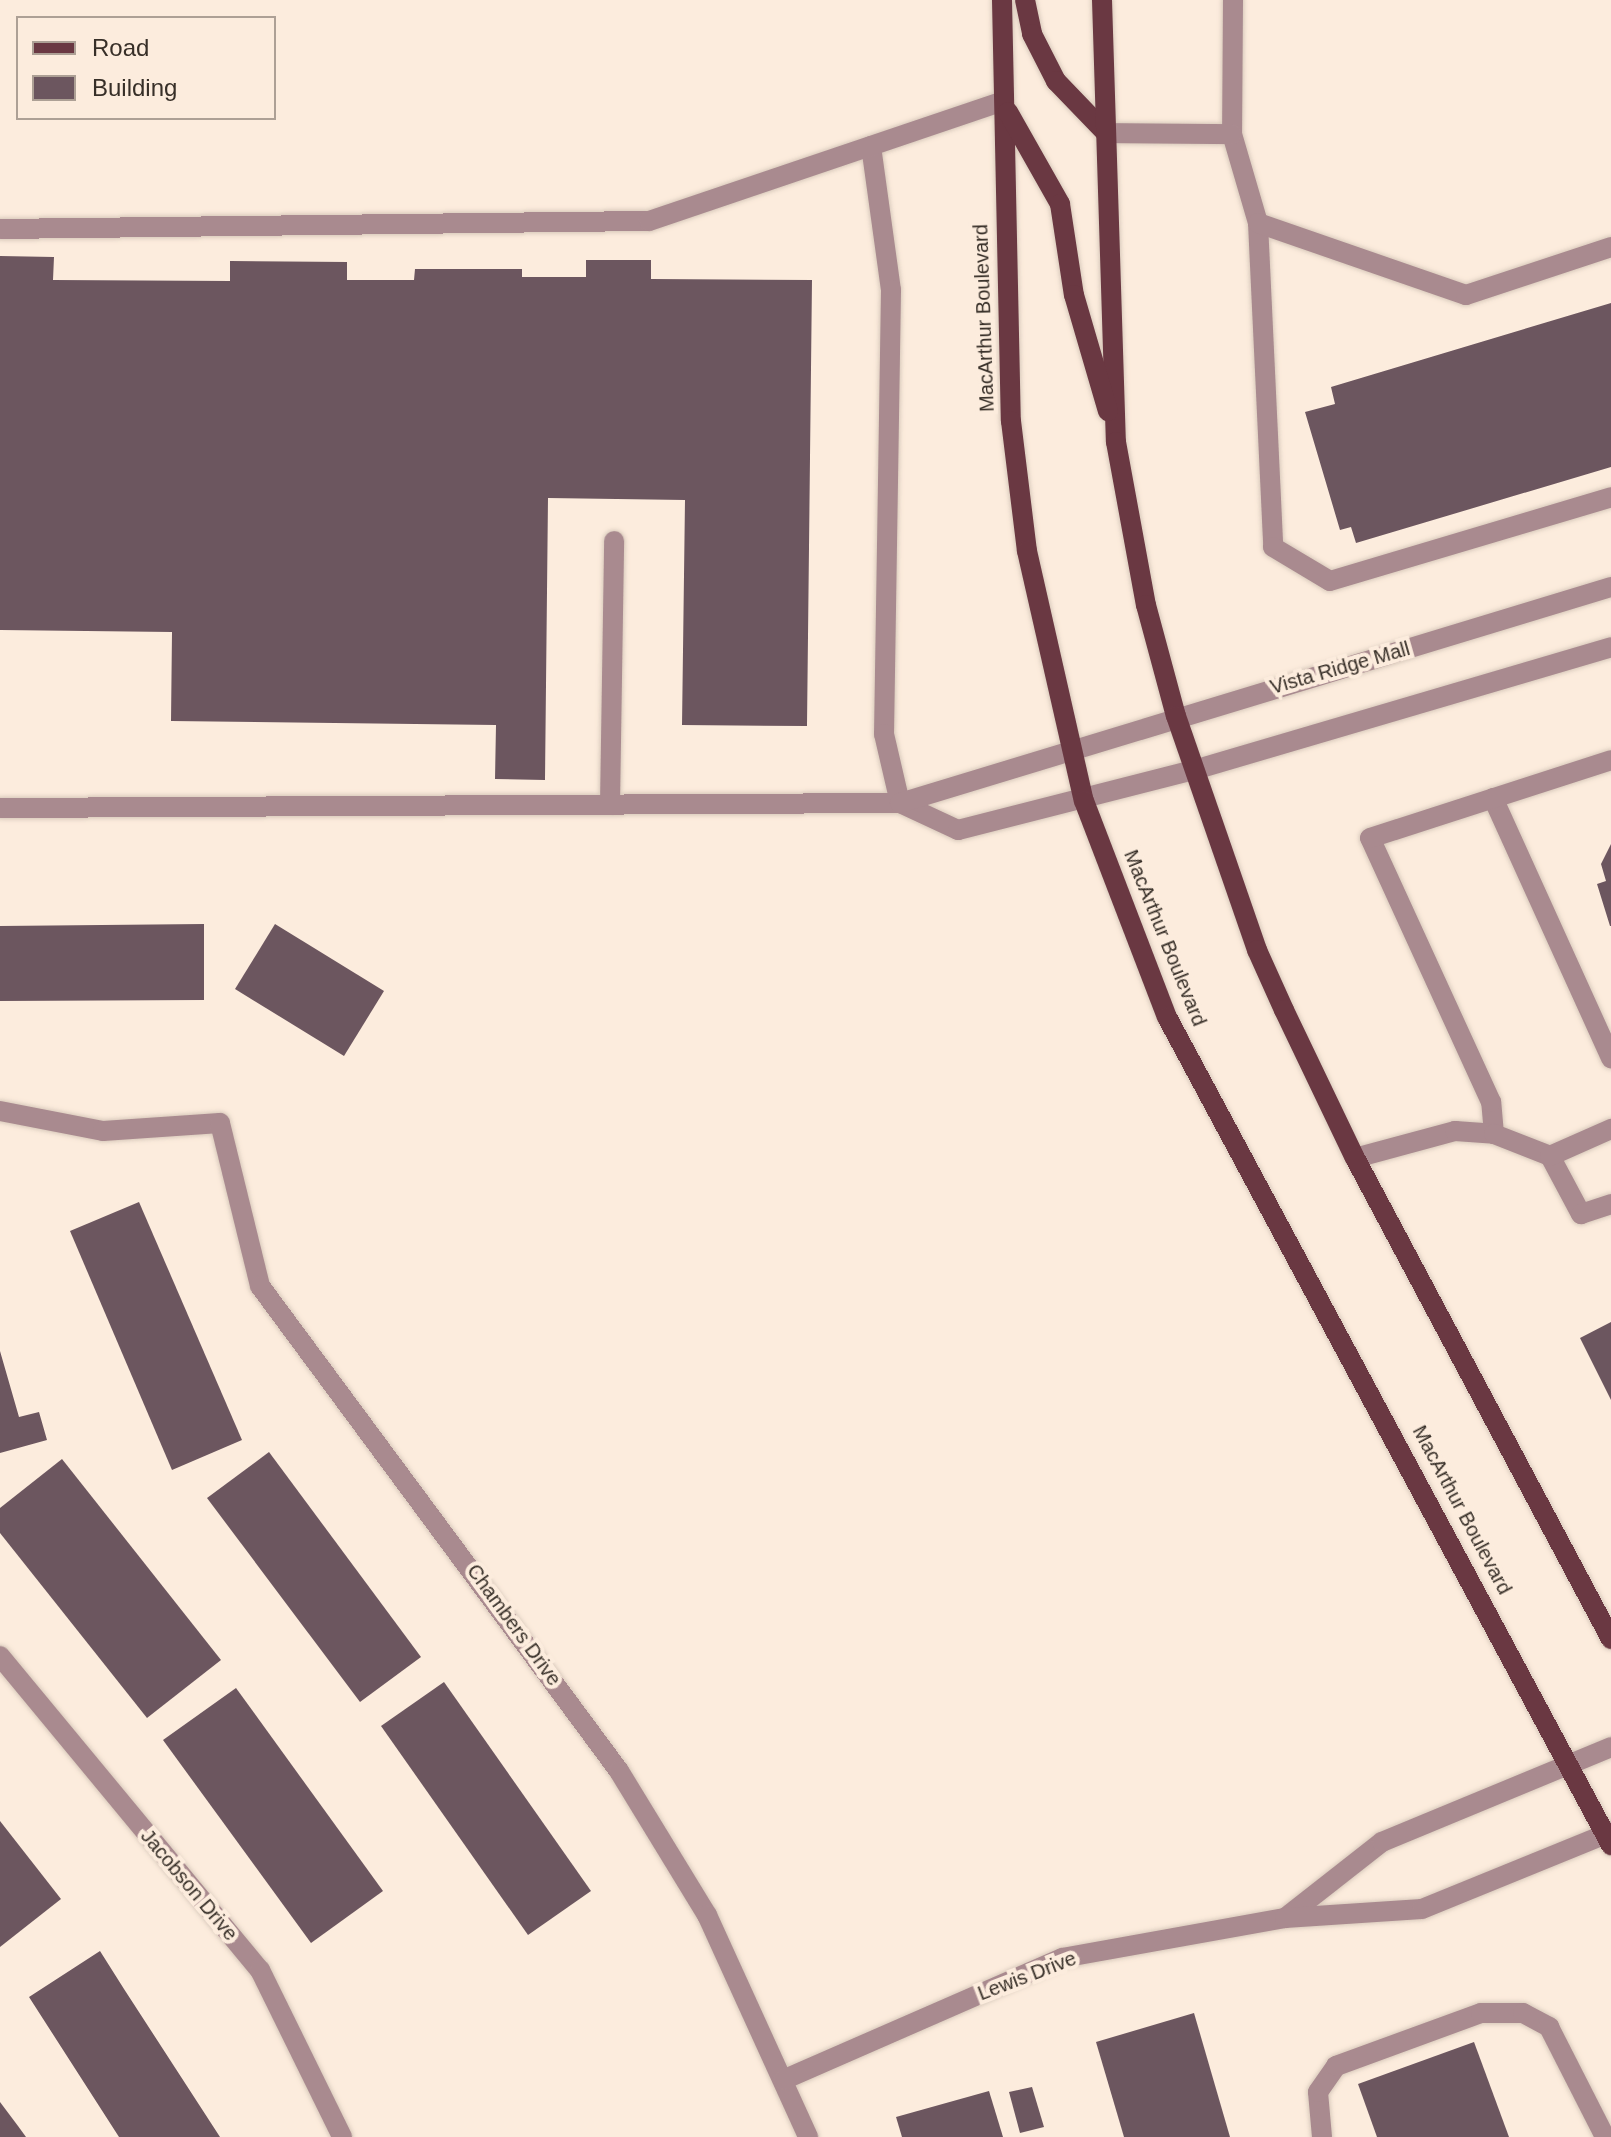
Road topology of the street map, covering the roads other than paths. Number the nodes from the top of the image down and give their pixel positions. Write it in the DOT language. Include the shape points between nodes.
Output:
graph roads {
  1 [pos="1002,0"];
  2 [pos="1025,0"];
  3 [pos="1102,0"];
  4 [pos="1233,0"];
  5 [pos="1003,101"];
  6 [pos="1106,133"];
  7 [pos="1232,134"];
  8 [pos="871,146"];
  9 [pos="1258,223"];
  10 [pos="0,229"];
  11 [pos="1611,247"];
  12 [pos="1116,442"];
  13 [pos="1611,497"];
  14 [pos="614,541"];
  15 [pos="1611,587"];
  16 [pos="1611,647"];
  17 [pos="1176,716"];
  18 [pos="1070,753"];
  19 [pos="1611,760"];
  20 [pos="1194,770"];
  21 [pos="1493,798"];
  22 [pos="1084,801"];
  23 [pos="900,803"];
  24 [pos="610,805"];
  25 [pos="0,808"];
  26 [pos="1611,1058"];
  27 [pos="0,1111"];
  28 [pos="1611,1129"];
  29 [pos="1494,1134"];
  30 [pos="1550,1156"];
  31 [pos="1355,1158"];
  32 [pos="1611,1204"];
  33 [pos="1611,1639"];
  34 [pos="0,1656"];
  35 [pos="1611,1747"];
  36 [pos="1570,1765"];
  37 [pos="1609,1837"];
  38 [pos="1285,1918"];
  39 [pos="783,2080"];
  40 [pos="342,2137"];
  41 [pos="808,2137"];
  42 [pos="1322,2137"];
  43 [pos="1605,2137"];
  1 -- 5 [label="main road, MacArthur Boulevard"];
  2 -- 6 [label="main road" via="1032,34 1056,81"];
  3 -- 6 [label="main road"];
  4 -- 7 [label="street"];
  5 -- 8 [label="street"];
  5 -- 12 [label="main road" via="1023,147 1060,204 1074,295"];
  5 -- 18 [label="main road, MacArthur Boulevard" via="1011,421 1027,551"];
  6 -- 7 [label="street"];
  6 -- 12 [label="main road"];
  7 -- 9 [label="street"];
  8 -- 10 [label="street" via="649,221"];
  8 -- 23 [label="street" via="891,290 884,734"];
  9 -- 11 [label="street" via="1466,295"];
  9 -- 13 [label="street" via="1273,547 1330,581"];
  12 -- 17 [label="main road" via="1146,605"];
  14 -- 24 [label="street"];
  15 -- 17 [label="street, Vista Ridge Mall"];
  16 -- 20 [label="street"];
  17 -- 18 [label="street, Vista Ridge Mall"];
  17 -- 20 [label="main road"];
  18 -- 22 [label="main road, MacArthur Boulevard"];
  18 -- 23 [label="street, Vista Ridge Mall"];
  19 -- 21 [label="street"];
  20 -- 22 [label="street"];
  20 -- 31 [label="main road" via="1257,950"];
  21 -- 26 [label="street"];
  21 -- 29 [label="street" via="1370,838 1491,1102"];
  22 -- 23 [label="street" via="958,830"];
  22 -- 36 [label="main road, MacArthur Boulevard" via="1167,1017"];
  23 -- 24 [label="street"];
  24 -- 25 [label="street"];
  27 -- 39 [label="street, Chambers Drive" via="103,1131 220,1123 260,1286 619,1771 707,1915"];
  28 -- 30 [label="street"];
  29 -- 30 [label="street"];
  29 -- 31 [label="street" via="1455,1131"];
  30 -- 32 [label="street" via="1581,1214"];
  31 -- 33 [label="main road"];
  34 -- 40 [label="street, Jacobson Drive" via="260,1970"];
  35 -- 36 [label="street"];
  36 -- 37 [label="main road, MacArthur Boulevard"];
  36 -- 38 [label="street, Lewis Drive" via="1382,1842"];
  37 -- 38 [label="street, Lewis Drive" via="1422,1909"];
  38 -- 39 [label="street, Lewis Drive" via="1062,1958"];
  39 -- 41 [label="street, Chambers Drive"];
  42 -- 43 [label="street" via="1318,2092 1336,2066 1481,2013 1523,2013 1549,2027"];
}
